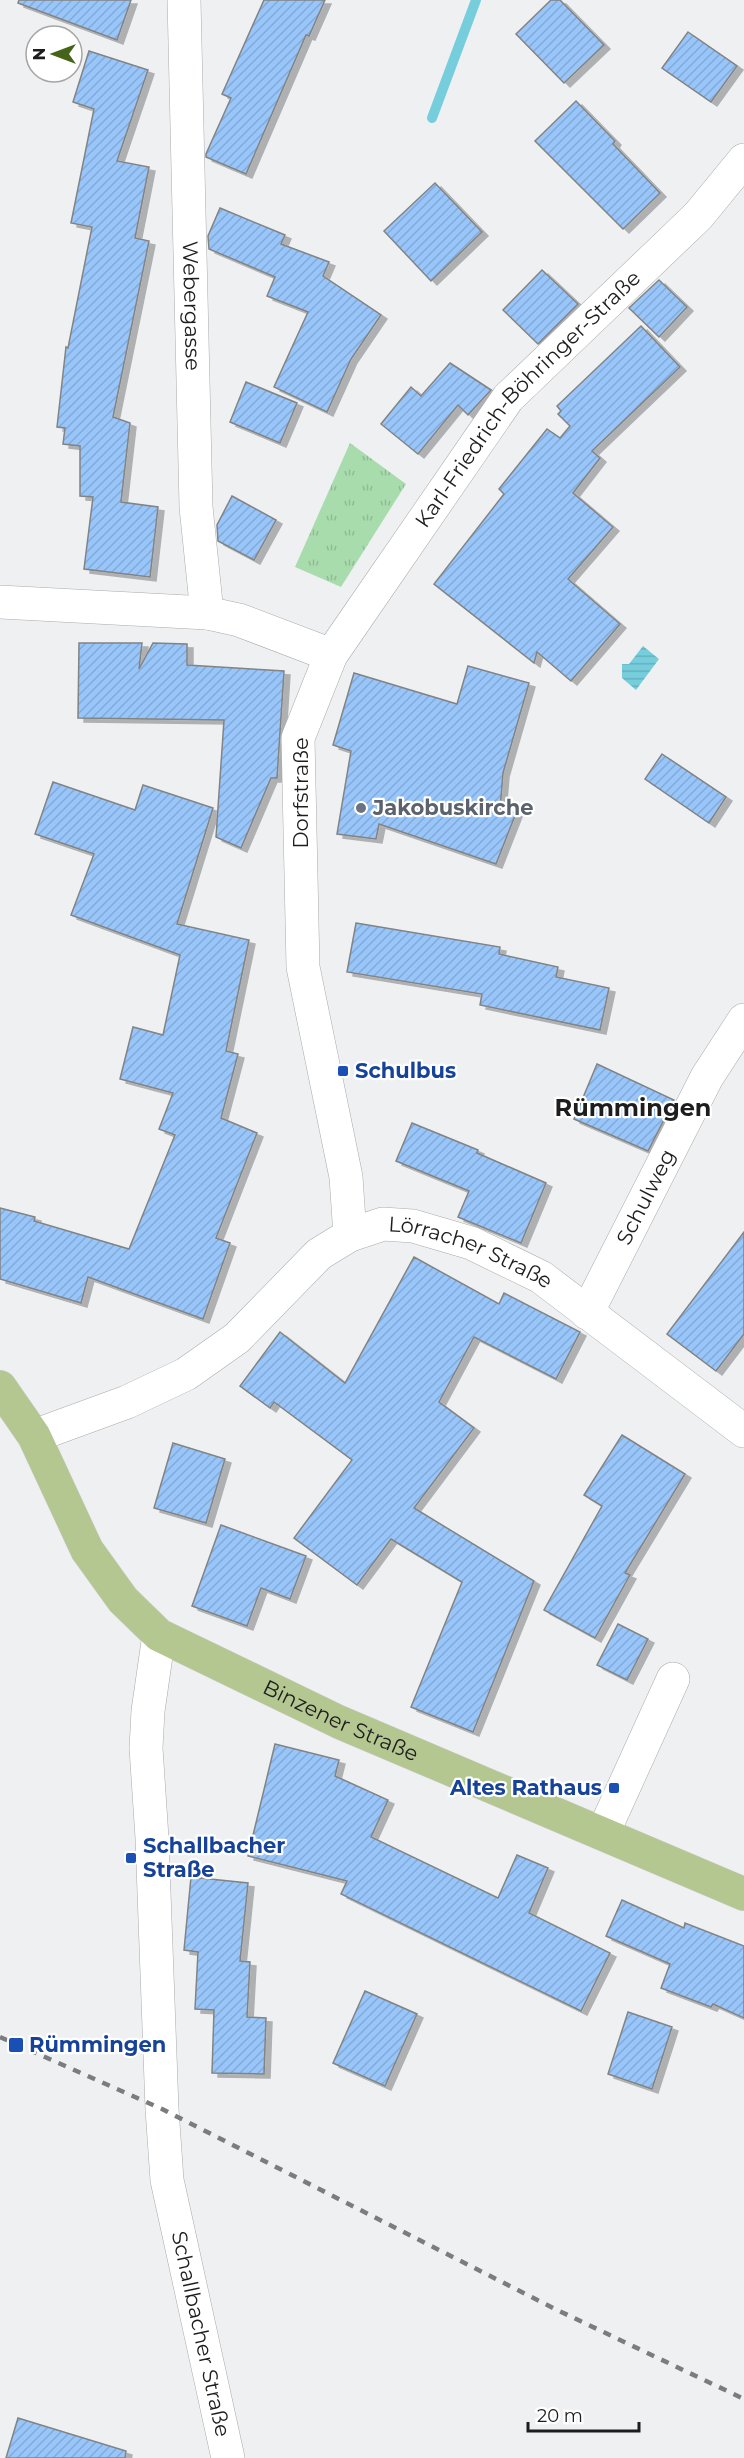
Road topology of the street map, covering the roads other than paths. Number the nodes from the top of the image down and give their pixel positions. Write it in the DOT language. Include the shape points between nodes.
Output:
graph roads {
  1 [pos="184,0"];
  2 [pos="744,160"];
  3 [pos="0,602"];
  4 [pos="207,613"];
  5 [pos="331,655"];
  6 [pos="744,1020"];
  7 [pos="351,1235"];
  8 [pos="587,1313"];
  9 [pos="0,1387"];
  10 [pos="744,1431"];
  11 [pos="34,1436"];
  12 [pos="159,1635"];
  13 [pos="673,1679"];
  14 [pos="603,1833"];
  15 [pos="744,1894"];
  16 [pos="228,2458"];
  1 -- 4 [label="street, Webergasse" via="196,507"];
  2 -- 5 [label="street, Karl-Friedrich-Böhringer-Straße" via="698,216 508,398"];
  3 -- 4 [label="street"];
  4 -- 5 [label="street" via="239,620"];
  5 -- 7 [label="street, Dorfstraße" via="298,738 303,967 346,1177"];
  6 -- 8 [label="street, Schulweg" via="706,1077"];
  7 -- 8 [label="street, Lörracher Straße" via="383,1224 413,1226 471,1244 541,1277"];
  7 -- 11 [label="street, Lörracher Straße" via="320,1254 237,1338 186,1374"];
  8 -- 10 [label="street, Lörracher Straße"];
  9 -- 11 [label="main road, Binzener Straße"];
  11 -- 12 [label="main road, Binzener Straße" via="87,1550 123,1600"];
  12 -- 14 [label="main road, Binzener Straße" via="339,1722"];
  12 -- 16 [label="street, Schallbacher Straße" via="146,1748 167,2180"];
  13 -- 14 [label="street"];
  14 -- 15 [label="main road, Binzener Straße"];
}
